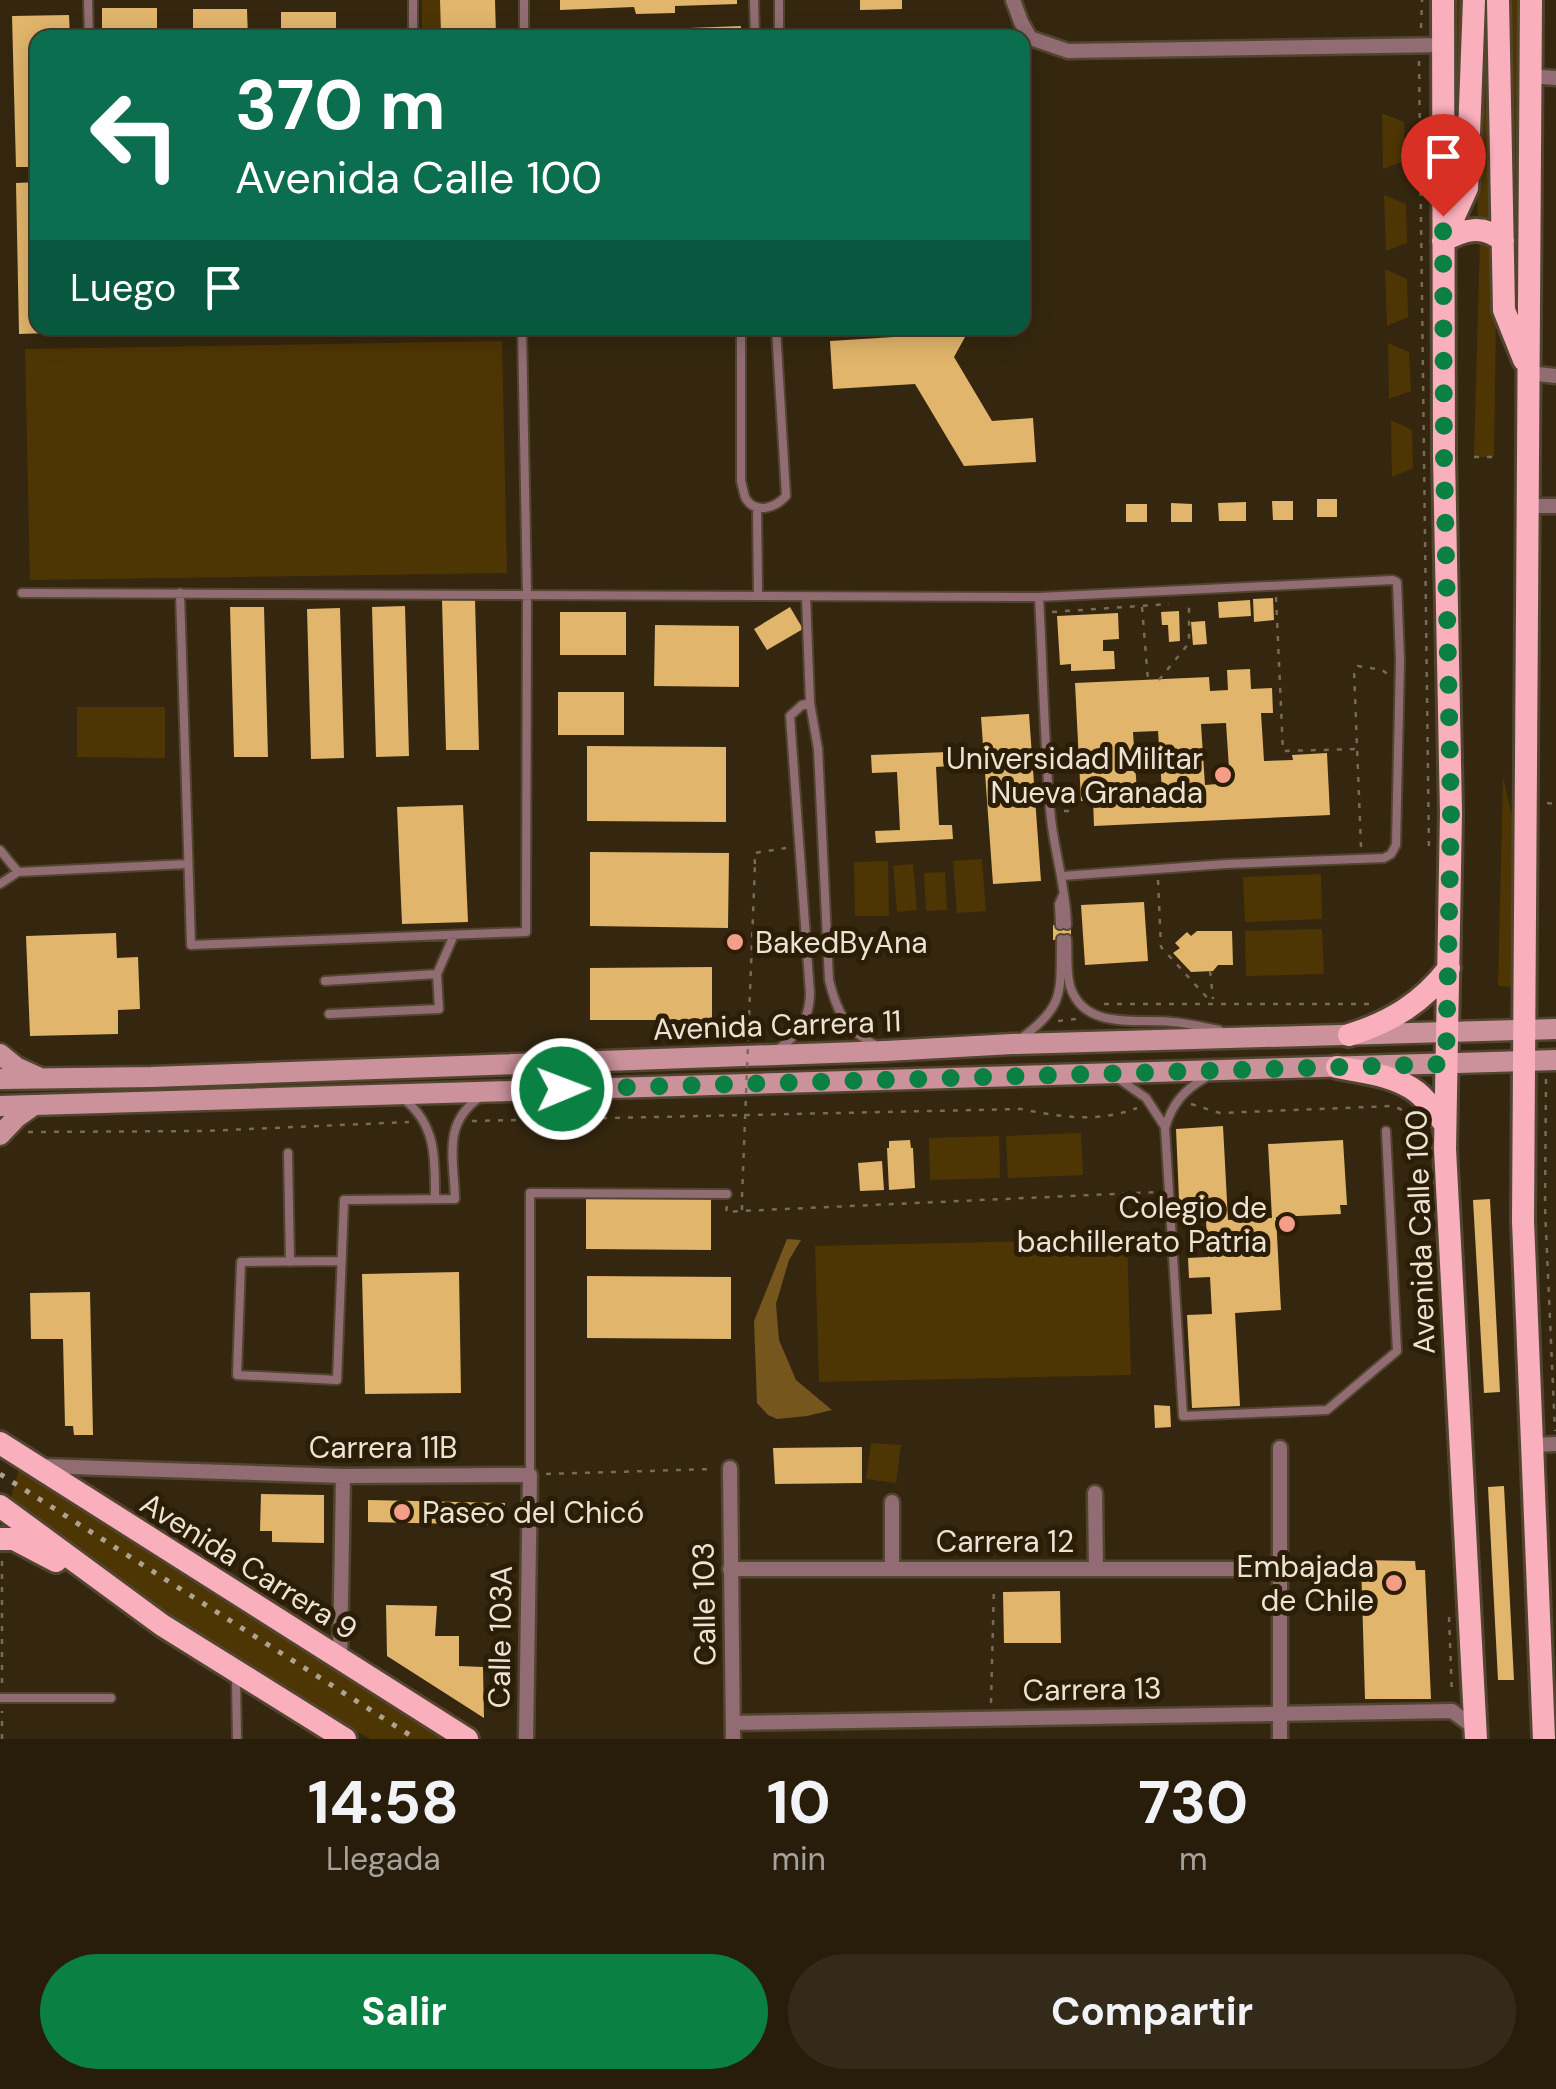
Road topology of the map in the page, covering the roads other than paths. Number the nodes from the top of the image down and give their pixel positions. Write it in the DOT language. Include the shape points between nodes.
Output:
graph roads {
  1 [pos="88,0"];
  2 [pos="413,0"];
  3 [pos="524,0"];
  4 [pos="754,0"];
  5 [pos="778,0"];
  6 [pos="1013,0"];
  7 [pos="1442,0"];
  8 [pos="1474,0"];
  9 [pos="1498,0"];
  10 [pos="1531,0"];
  11 [pos="89,30"];
  12 [pos="413,30"];
  13 [pos="524,30"];
  14 [pos="756,30"];
  15 [pos="779,30"];
  16 [pos="1026,30"];
  17 [pos="1030,38"];
  18 [pos="1442,46"];
  19 [pos="1530,76"];
  20 [pos="1556,78"];
  21 [pos="1502,189"];
  22 [pos="1530,228"];
  23 [pos="1503,241"];
  24 [pos="1443,242"];
  25 [pos="522,335"];
  26 [pos="741,335"];
  27 [pos="776,335"];
  28 [pos="1529,373"];
  29 [pos="1556,376"];
  30 [pos="1528,506"];
  31 [pos="1556,506"];
  32 [pos="758,507"];
  33 [pos="22,593"];
  34 [pos="180,594"];
  35 [pos="527,595"];
  36 [pos="758,596"];
  37 [pos="806,596"];
  38 [pos="1039,597"];
  39 [pos="810,703"];
  40 [pos="0,850"];
  41 [pos="188,864"];
  42 [pos="18,872"];
  43 [pos="1062,876"];
  44 [pos="0,884"];
  45 [pos="1064,925"];
  46 [pos="454,935"];
  47 [pos="1449,968"];
  48 [pos="437,974"];
  49 [pos="325,981"];
  50 [pos="329,1014"];
  51 [pos="1556,1029"];
  52 [pos="1524,1030"];
  53 [pos="1446,1032"];
  54 [pos="1350,1034"];
  55 [pos="1262,1038"];
  56 [pos="1012,1044"];
  57 [pos="886,1051"];
  58 [pos="0,1054"];
  59 [pos="766,1056"];
  60 [pos="1556,1060"];
  61 [pos="1524,1061"];
  62 [pos="1446,1064"];
  63 [pos="1337,1067"];
  64 [pos="1217,1071"];
  65 [pos="1112,1074"];
  66 [pos="45,1078"];
  67 [pos="0,1079"];
  68 [pos="491,1091"];
  69 [pos="397,1095"];
  70 [pos="34,1105"];
  71 [pos="0,1106"];
  72 [pos="1444,1124"];
  73 [pos="1165,1128"];
  74 [pos="1386,1131"];
  75 [pos="10,1134"];
  76 [pos="288,1153"];
  77 [pos="727,1194"];
  78 [pos="435,1199"];
  79 [pos="341,1261"];
  80 [pos="290,1262"];
  81 [pos="0,1444"];
  82 [pos="1548,1444"];
  83 [pos="1280,1448"];
  84 [pos="36,1466"];
  85 [pos="730,1468"];
  86 [pos="530,1475"];
  87 [pos="344,1476"];
  88 [pos="1095,1493"];
  89 [pos="892,1502"];
  90 [pos="0,1506"];
  91 [pos="3,1546"];
  92 [pos="730,1568"];
  93 [pos="892,1568"];
  94 [pos="1096,1569"];
  95 [pos="1280,1569"];
  96 [pos="92,1574"];
  97 [pos="340,1660"];
  98 [pos="236,1672"];
  99 [pos="111,1698"];
  100 [pos="1,1699"];
  101 [pos="1280,1713"];
  102 [pos="1470,1722"];
  103 [pos="733,1723"];
  104 [pos="237,1739"];
  105 [pos="345,1739"];
  106 [pos="467,1739"];
  107 [pos="526,1739"];
  108 [pos="733,1739"];
  109 [pos="1280,1739"];
  110 [pos="1546,1739"];
  1 -- 11 [label="lane"];
  2 -- 12 [label="lane"];
  3 -- 13 [label="lane"];
  4 -- 14 [label="lane"];
  5 -- 15 [label="lane"];
  6 -- 16 [label="street"];
  7 -- 18 [label="main road, Avenida Calle 100"];
  8 -- 24 [label="main road, Avenida Calle 100" via="1468,188"];
  9 -- 21 [label="main road"];
  10 -- 19 [label="main road"];
  17 -- 18 [label="street" via="1068,51"];
  18 -- 24 [label="main road, Avenida Calle 100"];
  19 -- 20 [label="street"];
  19 -- 22 [label="main road"];
  21 -- 22 [label="main road"];
  21 -- 23 [label="main road"];
  22 -- 28 [label="main road"];
  23 -- 24 [label="main road" via="1483,229"];
  23 -- 28 [label="main road" via="1504,310"];
  24 -- 47 [label="main road, Avenida Calle 100"];
  25 -- 35 [label="lane"];
  26 -- 32 [label="lane" via="741,481 745,498"];
  27 -- 32 [label="lane" via="786,496"];
  28 -- 29 [label="street"];
  28 -- 30 [label="main road"];
  30 -- 31 [label="street"];
  30 -- 52 [label="main road"];
  32 -- 36 [label="lane"];
  33 -- 34 [label="lane"];
  34 -- 35 [label="lane"];
  34 -- 41 [label="lane"];
  35 -- 36 [label="lane"];
  35 -- 46 [label="lane" via="526,932"];
  36 -- 37 [label="lane"];
  37 -- 38 [label="lane"];
  37 -- 39 [label="lane"];
  38 -- 43 [label="lane" via="1050,812"];
  38 -- 43 [label="lane" via="1393,580 1398,586 1391,854"];
  39 -- 57 [label="lane" via="830,980 846,1024"];
  39 -- 59 [label="lane" via="790,716 809,1013 793,1037"];
  40 -- 42 [label="lane"];
  41 -- 42 [label="lane"];
  41 -- 46 [label="lane" via="191,945"];
  42 -- 44 [label="lane"];
  43 -- 45 [label="lane"];
  46 -- 48 [label="lane"];
  47 -- 53 [label="main road, Avenida Calle 100"];
  47 -- 54 [label="main road" via="1395,1018"];
  48 -- 49 [label="lane"];
  48 -- 50 [label="lane" via="438,1009"];
  51 -- 52 [label="main road, Avenida Carrera 11"];
  52 -- 53 [label="main road, Avenida Carrera 11"];
  52 -- 61 [label="main road"];
  53 -- 54 [label="main road, Avenida Carrera 11"];
  53 -- 62 [label="main road, Avenida Calle 100"];
  54 -- 55 [label="main road, Avenida Carrera 11"];
  55 -- 56 [label="main road, Avenida Carrera 11"];
  55 -- 56 [label="lane" via="1098,1017 1071,987 1064,939 1054,1007"];
  56 -- 57 [label="main road, Avenida Carrera 11"];
  57 -- 59 [label="main road, Avenida Carrera 11"];
  58 -- 66 [label="main road"];
  59 -- 66 [label="main road, Avenida Carrera 11"];
  60 -- 61 [label="main road, Avenida Carrera 11"];
  61 -- 62 [label="main road, Avenida Carrera 11"];
  61 -- 82 [label="main road" via="1523,1239"];
  62 -- 63 [label="main road, Avenida Carrera 11"];
  62 -- 72 [label="main road, Avenida Calle 100"];
  63 -- 64 [label="main road, Avenida Carrera 11"];
  63 -- 72 [label="main road" via="1406,1085"];
  64 -- 65 [label="main road, Avenida Carrera 11"];
  64 -- 73 [label="lane" via="1181,1096"];
  65 -- 68 [label="main road, Avenida Carrera 11"];
  65 -- 73 [label="lane" via="1150,1103"];
  66 -- 67 [label="main road, Avenida Carrera 11"];
  68 -- 69 [label="main road, Avenida Carrera 11"];
  68 -- 78 [label="lane" via="457,1121 456,1199"];
  69 -- 70 [label="main road, Avenida Carrera 11"];
  69 -- 78 [label="lane" via="432,1136"];
  70 -- 71 [label="main road, Avenida Carrera 11"];
  70 -- 75 [label="main road" via="8,1125"];
  72 -- 102 [label="main road, Avenida Calle 100"];
  73 -- 74 [label="lane" via="1183,1416 1326,1410 1397,1351"];
  76 -- 80 [label="lane"];
  77 -- 86 [label="lane" via="530,1192"];
  78 -- 79 [label="lane" via="344,1200"];
  79 -- 80 [label="lane"];
  79 -- 80 [label="lane" via="337,1380 237,1376 241,1262"];
  81 -- 84 [label="main road, Avenida Carrera 9"];
  82 -- 110 [label="main road"];
  83 -- 95 [label="street"];
  84 -- 87 [label="street, Carrera 11B"];
  84 -- 97 [label="main road, Avenida Carrera 9"];
  85 -- 92 [label="street, Calle 103"];
  86 -- 87 [label="street, Carrera 11B"];
  86 -- 107 [label="street, Calle 103A"];
  87 -- 97 [label="street"];
  88 -- 94 [label="street"];
  89 -- 93 [label="street"];
  90 -- 96 [label="main road"];
  91 -- 96 [label="main road" via="14,1539"];
  92 -- 93 [label="street, Carrera 12"];
  92 -- 103 [label="street, Calle 103"];
  93 -- 94 [label="street, Carrera 12"];
  94 -- 95 [label="street, Carrera 12"];
  95 -- 101 [label="street"];
  96 -- 98 [label="main road"];
  97 -- 106 [label="main road, Avenida Carrera 9"];
  98 -- 104 [label="lane"];
  98 -- 105 [label="main road"];
  99 -- 100 [label="lane"];
  101 -- 102 [label="street, Carrera 13"];
  101 -- 103 [label="street, Carrera 13"];
  101 -- 109 [label="street"];
  103 -- 108 [label="street, Calle 103"];
}
